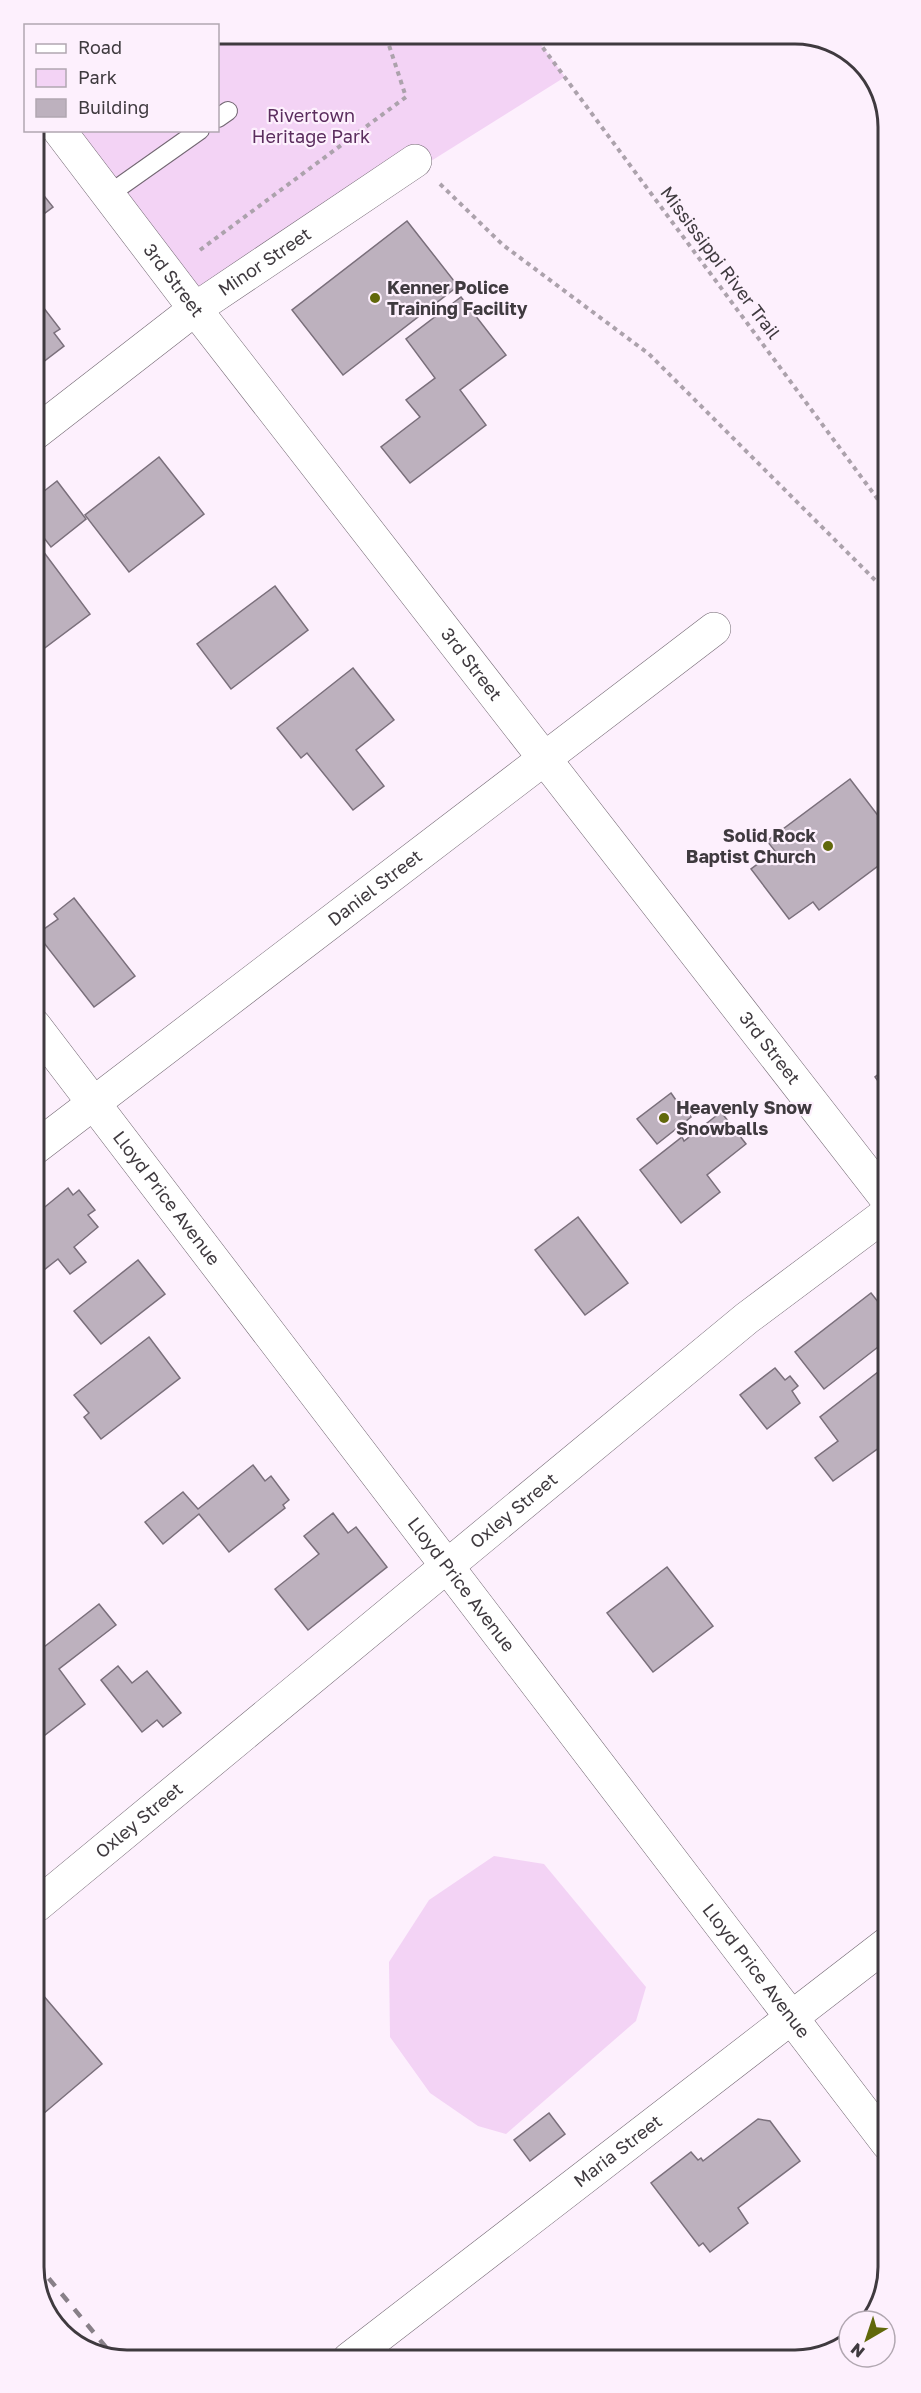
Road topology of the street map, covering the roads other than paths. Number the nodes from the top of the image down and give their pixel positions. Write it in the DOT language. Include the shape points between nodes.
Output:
graph roads {
  1 [pos="61,132"];
  2 [pos="197,132"];
  3 [pos="415,161"];
  4 [pos="108,195"];
  5 [pos="195,309"];
  6 [pos="44,426"];
  7 [pos="714,629"];
  8 [pos="546,758"];
  9 [pos="44,1038"];
  10 [pos="93,1102"];
  11 [pos="44,1141"];
  12 [pos="878,1188"];
  13 [pos="878,1220"];
  14 [pos="446,1566"];
  15 [pos="44,1899"];
  16 [pos="878,1951"];
  17 [pos="790,2017"];
  18 [pos="878,2131"];
  19 [pos="361,2349"];
  1 -- 4 [label="street, 3rd Street"];
  2 -- 4 [label="lane"];
  3 -- 5 [label="street, Minor Street"];
  4 -- 5 [label="street, 3rd Street"];
  5 -- 6 [label="street, Minor Street"];
  5 -- 8 [label="street, 3rd Street"];
  7 -- 8 [label="street, Daniel Street"];
  8 -- 10 [label="street, Daniel Street"];
  8 -- 12 [label="street, 3rd Street"];
  9 -- 10 [label="street, Lloyd Price Avenue"];
  10 -- 11 [label="street, Daniel Street"];
  10 -- 14 [label="street, Lloyd Price Avenue"];
  13 -- 14 [label="street, Oxley Street" via="747,1318"];
  14 -- 15 [label="street, Oxley Street"];
  14 -- 17 [label="street, Lloyd Price Avenue"];
  16 -- 17 [label="street, Maria Street"];
  17 -- 18 [label="street, Lloyd Price Avenue"];
  17 -- 19 [label="street, Maria Street"];
}
